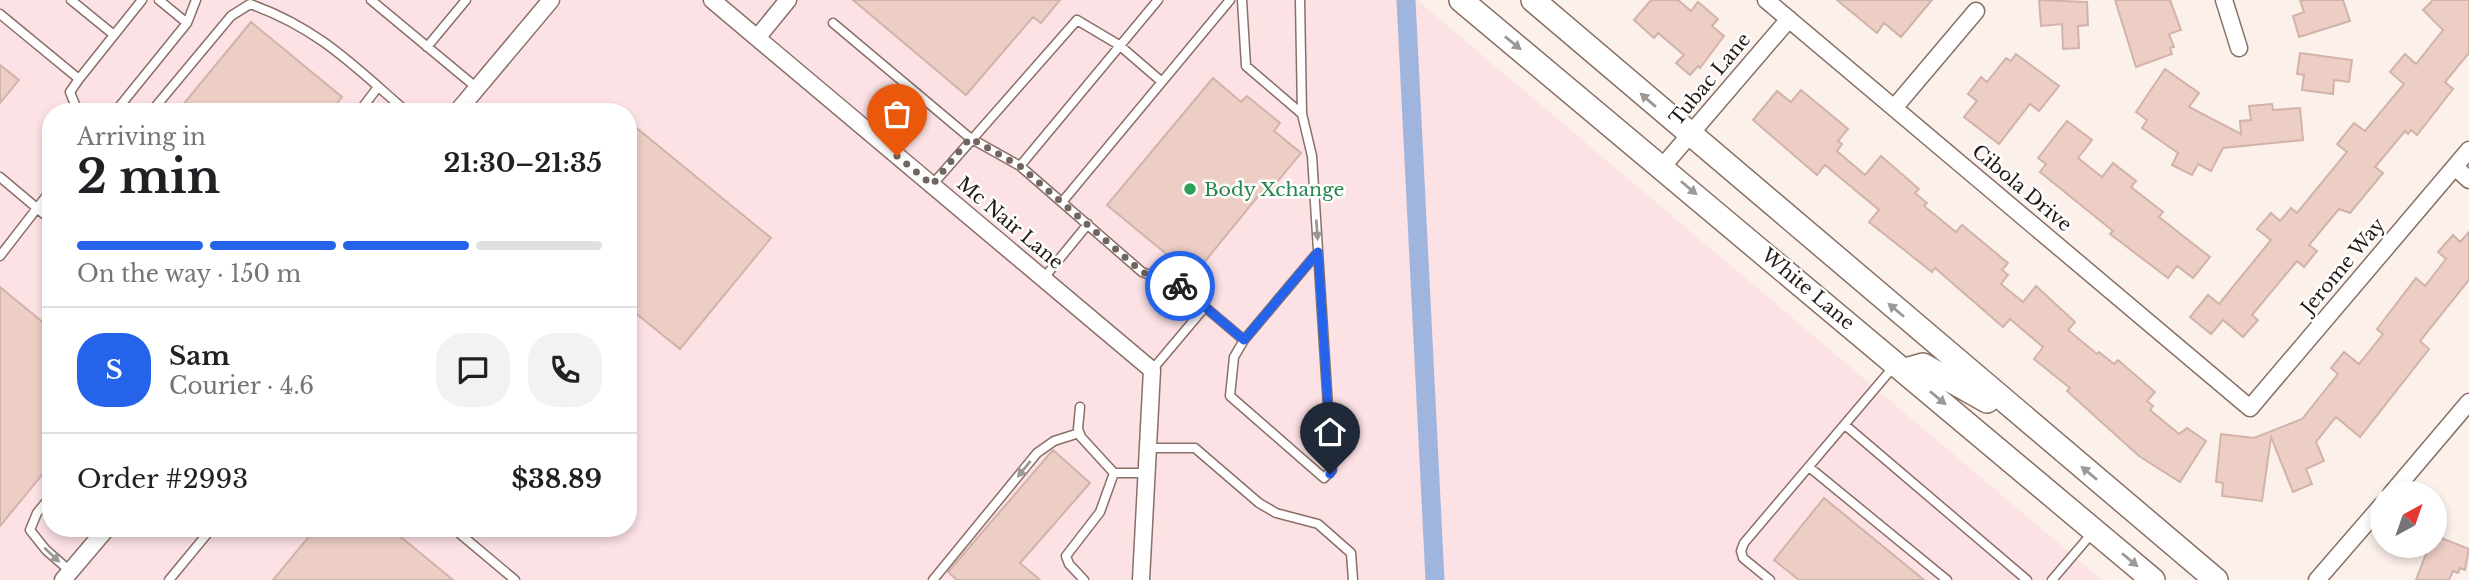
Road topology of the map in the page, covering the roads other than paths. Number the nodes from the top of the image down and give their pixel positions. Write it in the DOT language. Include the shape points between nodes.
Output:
graph roads {
  1 [pos="71,0"];
  2 [pos="142,0"];
  3 [pos="159,0"];
  4 [pos="196,0"];
  5 [pos="371,0"];
  6 [pos="551,0"];
  7 [pos="712,0"];
  8 [pos="788,0"];
  9 [pos="1158,0"];
  10 [pos="1230,0"];
  11 [pos="1242,0"];
  12 [pos="1300,0"];
  13 [pos="1461,0"];
  14 [pos="1533,0"];
  15 [pos="1766,0"];
  16 [pos="2224,0"];
  17 [pos="462,1"];
  18 [pos="1976,11"];
  19 [pos="0,14"];
  20 [pos="1789,19"];
  21 [pos="187,23"];
  22 [pos="833,23"];
  23 [pos="114,35"];
  24 [pos="757,38"];
  25 [pos="1119,46"];
  26 [pos="427,47"];
  27 [pos="2239,48"];
  28 [pos="79,79"];
  29 [pos="1162,82"];
  30 [pos="378,88"];
  31 [pos="477,88"];
  32 [pos="75,103"];
  33 [pos="122,103"];
  34 [pos="158,103"];
  35 [pos="366,103"];
  36 [pos="396,103"];
  37 [pos="464,103"];
  38 [pos="1894,108"];
  39 [pos="1302,114"];
  40 [pos="1690,136"];
  41 [pos="970,138"];
  42 [pos="2469,150"];
  43 [pos="1020,166"];
  44 [pos="1663,166"];
  45 [pos="2455,167"];
  46 [pos="0,177"];
  47 [pos="2469,180"];
  48 [pos="932,185"];
  49 [pos="42,201"];
  50 [pos="1062,201"];
  51 [pos="36,208"];
  52 [pos="42,213"];
  53 [pos="1088,224"];
  54 [pos="1318,252"];
  55 [pos="0,256"];
  56 [pos="1043,279"];
  57 [pos="1205,307"];
  58 [pos="1244,340"];
  59 [pos="1901,366"];
  60 [pos="1152,370"];
  61 [pos="1080,407"];
  62 [pos="2249,408"];
  63 [pos="2467,409"];
  64 [pos="1845,425"];
  65 [pos="2039,430"];
  66 [pos="1079,433"];
  67 [pos="1148,449"];
  68 [pos="1809,467"];
  69 [pos="1114,473"];
  70 [pos="1147,473"];
  71 [pos="2403,481"];
  72 [pos="42,507"];
  73 [pos="2370,519"];
  74 [pos="2095,530"];
  75 [pos="100,537"];
  76 [pos="205,537"];
  77 [pos="464,537"];
  78 [pos="67,576"];
  79 [pos="169,580"];
  80 [pos="515,580"];
  81 [pos="933,580"];
  82 [pos="1084,580"];
  83 [pos="1141,580"];
  84 [pos="1353,580"];
  85 [pos="1770,580"];
  86 [pos="1947,580"];
  87 [pos="2027,580"];
  88 [pos="2052,580"];
  89 [pos="2153,580"];
  90 [pos="2216,580"];
  91 [pos="2317,580"];
  1 -- 23 [label="lane"];
  2 -- 23 [label="lane"];
  3 -- 21 [label="lane"];
  4 -- 21 [label="lane"];
  5 -- 26 [label="lane"];
  6 -- 31 [label="street"];
  7 -- 24 [label="street, Mc Nair Lane"];
  8 -- 24 [label="street"];
  9 -- 25 [label="lane"];
  10 -- 29 [label="lane"];
  11 -- 39 [label="lane" via="1246,66"];
  12 -- 39 [label="lane"];
  13 -- 44 [label="main road, White Lane, one-way"];
  40 -- 14 [label="main road, one-way"];
  15 -- 20 [label="street, Cibola Drive"];
  16 -- 27 [label="street"];
  17 -- 26 [label="lane"];
  18 -- 38 [label="street"];
  19 -- 28 [label="lane"];
  20 -- 38 [label="street, Cibola Drive"];
  20 -- 40 [label="street, Tubac Lane"];
  21 -- 33 [label="lane"];
  22 -- 41 [label="lane"];
  23 -- 28 [label="lane"];
  24 -- 48 [label="street, Mc Nair Lane"];
  25 -- 29 [label="lane"];
  25 -- 41 [label="lane" via="1079,19 1073,21"];
  25 -- 43 [label="lane"];
  26 -- 31 [label="lane"];
  28 -- 32 [label="lane" via="71,92"];
  29 -- 50 [label="lane"];
  30 -- 34 [label="lane" via="321,38 288,18 250,4 231,16"];
  30 -- 35 [label="lane"];
  30 -- 36 [label="lane"];
  31 -- 37 [label="street"];
  38 -- 62 [label="street, Cibola Drive"];
  39 -- 54 [label="lane, one-way" via="1312,156"];
  40 -- 44 [label="street, Tubac Lane"];
  65 -- 40 [label="main road, one-way"];
  41 -- 43 [label="lane"];
  41 -- 48 [label="lane"];
  42 -- 45 [label="street, Jerome Way"];
  43 -- 50 [label="lane"];
  44 -- 59 [label="main road, White Lane, one-way"];
  45 -- 47 [label="street"];
  45 -- 62 [label="street, Jerome Way"];
  46 -- 51 [label="lane"];
  48 -- 56 [label="street, Mc Nair Lane"];
  49 -- 51 [label="lane"];
  50 -- 53 [label="lane"];
  51 -- 52 [label="lane"];
  51 -- 55 [label="lane"];
  53 -- 56 [label="lane"];
  53 -- 57 [label="lane" via="1142,272 1175,284"];
  54 -- 58 [label="lane"];
  54 -- 58 [label="lane" via="1332,470 1324,478 1230,396 1234,358"];
  56 -- 60 [label="street, Mc Nair Lane"];
  57 -- 58 [label="lane"];
  57 -- 60 [label="lane"];
  59 -- 64 [label="lane"];
  59 -- 65 [label="main road" via="1923,366"];
  59 -- 74 [label="main road, White Lane, one-way"];
  60 -- 67 [label="street"];
  61 -- 66 [label="lane"];
  63 -- 71 [label="street"];
  64 -- 68 [label="lane"];
  64 -- 87 [label="lane"];
  90 -- 65 [label="main road, one-way"];
  66 -- 69 [label="lane"];
  66 -- 81 [label="lane, one-way" via="1054,441 1037,453"];
  67 -- 70 [label="street"];
  67 -- 84 [label="lane" via="1195,448 1276,513 1318,524 1351,552"];
  68 -- 85 [label="lane" via="1741,551 1743,558"];
  68 -- 86 [label="lane"];
  69 -- 70 [label="lane"];
  69 -- 82 [label="lane" via="1100,512 1066,555"];
  70 -- 83 [label="street"];
  72 -- 78 [label="lane, one-way" via="30,530"];
  73 -- 91 [label="street"];
  74 -- 88 [label="lane"];
  74 -- 89 [label="main road, White Lane, one-way"];
  75 -- 78 [label="street"];
  76 -- 79 [label="lane"];
  77 -- 80 [label="lane"];
}
